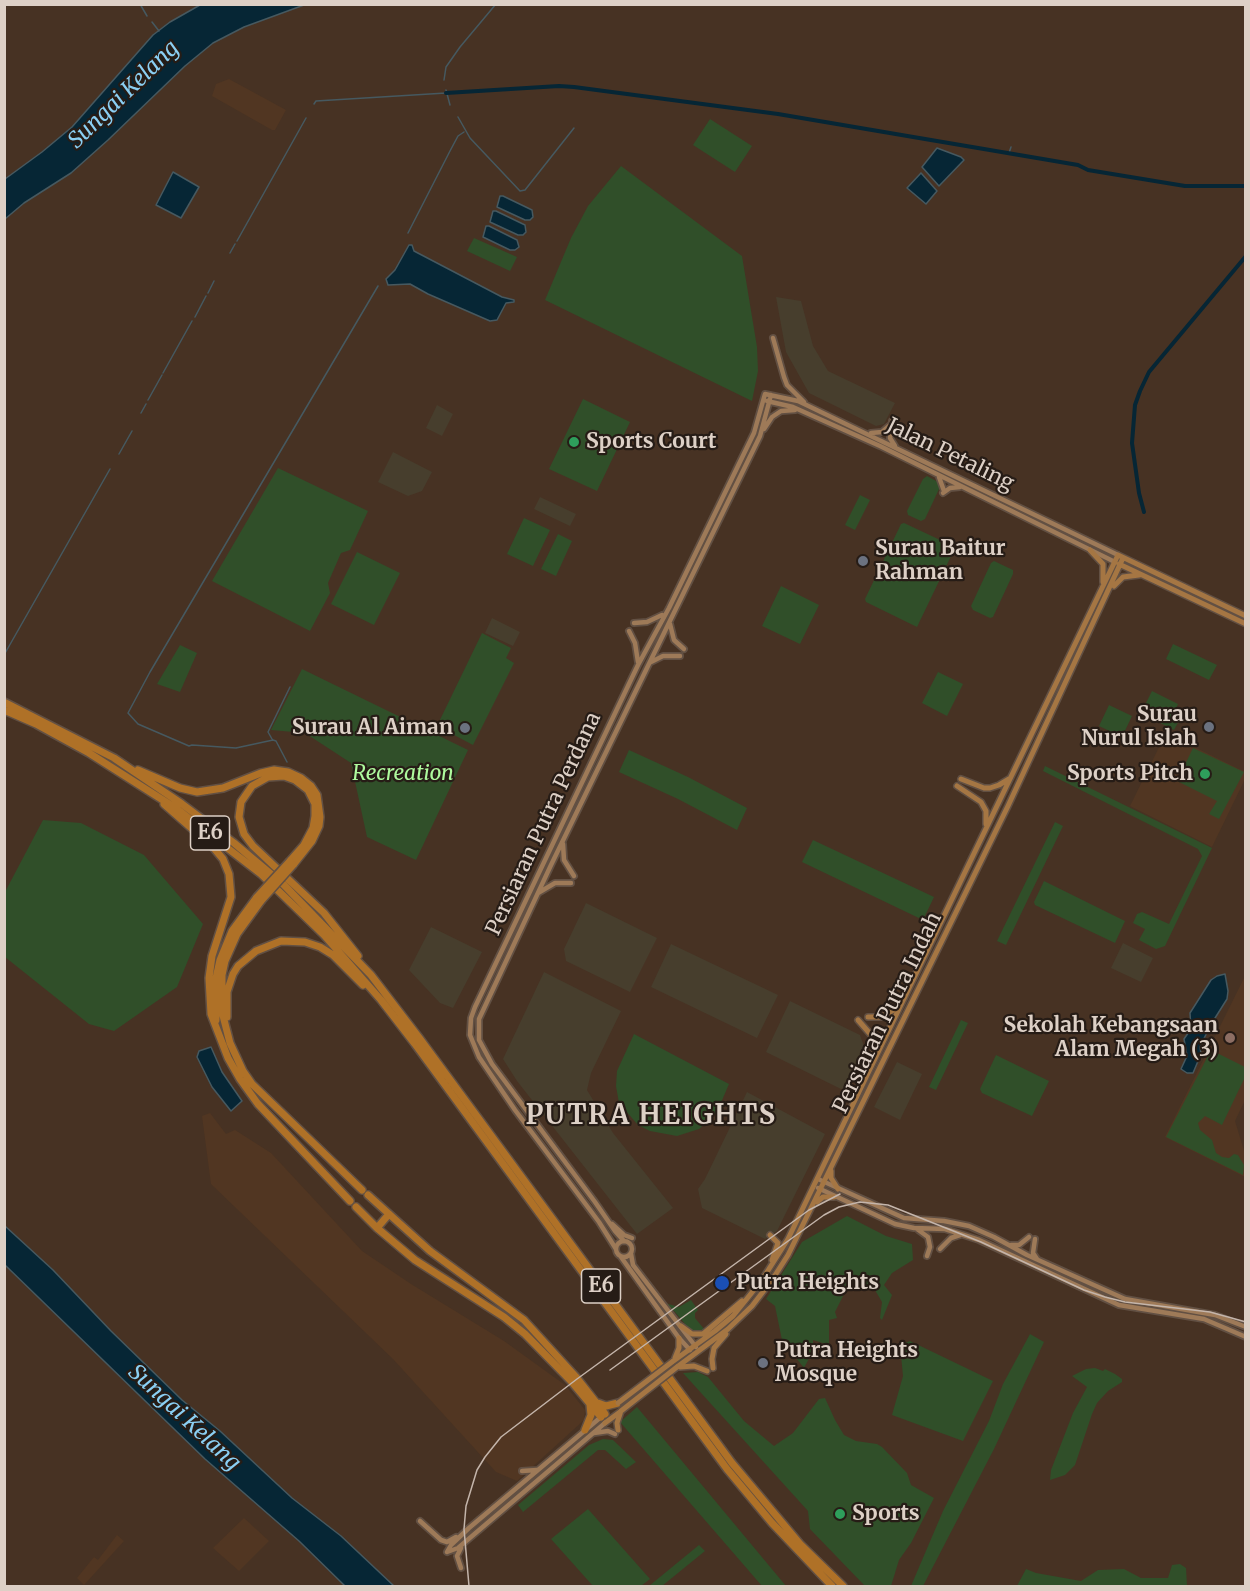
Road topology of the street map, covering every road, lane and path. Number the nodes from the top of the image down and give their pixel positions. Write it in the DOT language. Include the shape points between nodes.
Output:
graph roads {
  1 [pos="773,338"];
  2 [pos="768,394"];
  3 [pos="767,401"];
  4 [pos="807,405"];
  5 [pos="804,411"];
  6 [pos="865,433"];
  7 [pos="760,436"];
  8 [pos="896,448"];
  9 [pos="938,475"];
  10 [pos="963,487"];
  11 [pos="1090,550"];
  12 [pos="1119,560"];
  13 [pos="1144,575"];
  14 [pos="1101,590"];
  15 [pos="1108,592"];
  16 [pos="669,608"];
  17 [pos="1245,616"];
  18 [pos="670,621"];
  19 [pos="634,623"];
  20 [pos="1245,624"];
  21 [pos="629,631"];
  22 [pos="684,649"];
  23 [pos="680,656"];
  24 [pos="651,662"];
  25 [pos="638,665"];
  26 [pos="4,702"];
  27 [pos="1044,706"];
  28 [pos="4,710"];
  29 [pos="1051,712"];
  30 [pos="1027,742"];
  31 [pos="1035,746"];
  32 [pos="114,758"];
  33 [pos="1022,776"];
  34 [pos="1011,777"];
  35 [pos="961,779"];
  36 [pos="957,786"];
  37 [pos="152,792"];
  38 [pos="1000,802"];
  39 [pos="995,831"];
  40 [pos="982,837"];
  41 [pos="563,841"];
  42 [pos="551,848"];
  43 [pos="291,863"];
  44 [pos="548,868"];
  45 [pos="574,876"];
  46 [pos="571,883"];
  47 [pos="533,885"];
  48 [pos="537,894"];
  49 [pos="259,899"];
  50 [pos="371,975"];
  51 [pos="381,1000"];
  52 [pos="900,1006"];
  53 [pos="868,1017"];
  54 [pos="858,1020"];
  55 [pos="217,1028"];
  56 [pos="230,1044"];
  57 [pos="875,1058"];
  58 [pos="832,1167"];
  59 [pos="818,1179"];
  60 [pos="824,1182"];
  61 [pos="814,1186"];
  62 [pos="838,1189"];
  63 [pos="821,1190"];
  64 [pos="834,1197"];
  65 [pos="813,1206"];
  66 [pos="389,1214"];
  67 [pos="608,1220"];
  68 [pos="942,1221"];
  69 [pos="377,1228"];
  70 [pos="914,1228"];
  71 [pos="943,1230"];
  72 [pos="770,1235"];
  73 [pos="963,1235"];
  74 [pos="632,1238"];
  75 [pos="624,1241"];
  76 [pos="1005,1244"];
  77 [pos="940,1249"];
  78 [pos="616,1250"];
  79 [pos="631,1254"];
  80 [pos="927,1256"];
  81 [pos="621,1257"];
  82 [pos="1037,1260"];
  83 [pos="767,1272"];
  84 [pos="750,1295"];
  85 [pos="747,1311"];
  86 [pos="681,1326"];
  87 [pos="1245,1327"];
  88 [pos="1245,1337"];
  89 [pos="679,1338"];
  90 [pos="695,1350"];
  91 [pos="672,1362"];
  92 [pos="677,1367"];
  93 [pos="592,1402"];
  94 [pos="618,1410"];
  95 [pos="605,1416"];
  96 [pos="616,1432"];
  97 [pos="587,1433"];
  98 [pos="540,1470"];
  99 [pos="522,1471"];
  100 [pos="525,1479"];
  101 [pos="537,1480"];
  102 [pos="526,1490"];
  103 [pos="420,1521"];
  104 [pos="469,1528"];
  105 [pos="476,1533"];
  106 [pos="461,1568"];
  107 [pos="832,1587"];
  108 [pos="843,1587"];
  1 -- 4 [label="main road" via="787,384"];
  2 -- 3 [label="main road, Persiaran Putra Perdana"];
  2 -- 4 [label="main road, Jalan Petaling"];
  3 -- 5 [label="main road, Jalan Petaling"];
  3 -- 7 [label="main road, Persiaran Putra Perdana"];
  3 -- 16 [label="main road, Persiaran Putra Perdana"];
  4 -- 6 [label="main road, Jalan Petaling"];
  5 -- 7 [label="main road" via="781,411 772,417"];
  5 -- 9 [label="main road, Jalan Petaling"];
  6 -- 8 [label="main road, Jalan Petaling"];
  6 -- 8 [label="main road" via="878,433 890,424 890,438"];
  7 -- 18 [label="main road, Persiaran Putra Perdana"];
  8 -- 12 [label="main road, Jalan Petaling"];
  9 -- 10 [label="main road, Jalan Petaling"];
  9 -- 10 [label="main road" via="943,492"];
  10 -- 11 [label="main road, Jalan Petaling"];
  11 -- 12 [label="main road, Jalan Petaling"];
  11 -- 14 [label="main road" via="1103,567"];
  12 -- 13 [label="main road"];
  12 -- 14 [label="main road, Persiaran Putra Indah"];
  12 -- 15 [label="main road, Persiaran Putra Indah"];
  12 -- 17 [label="main road"];
  13 -- 15 [label="main road" via="1123,577"];
  13 -- 20 [label="main road"];
  14 -- 27 [label="main road, Persiaran Putra Indah"];
  15 -- 29 [label="main road, Persiaran Putra Indah"];
  16 -- 19 [label="main road" via="654,620"];
  16 -- 25 [label="main road, Persiaran Putra Perdana"];
  18 -- 22 [label="main road" via="671,634"];
  18 -- 24 [label="main road, Persiaran Putra Perdana"];
  21 -- 25 [label="main road"];
  23 -- 24 [label="main road" via="663,656"];
  24 -- 41 [label="main road, Persiaran Putra Perdana"];
  25 -- 42 [label="main road, Persiaran Putra Perdana"];
  26 -- 32 [label="highway, E6"];
  27 -- 29 [label="main road" via="1041,722"];
  27 -- 30 [label="main road, Persiaran Putra Indah"];
  28 -- 37 [label="highway, E6" via="80,748"];
  29 -- 31 [label="main road, Persiaran Putra Indah"];
  30 -- 31 [label="main road" via="1038,728"];
  30 -- 34 [label="main road, Persiaran Putra Indah"];
  31 -- 33 [label="main road, Persiaran Putra Indah"];
  32 -- 43 [label="highway" via="197,792 223,788 274,770 288,771 301,778 317,795 320,817 314,838"];
  32 -- 50 [label="highway, E6" via="182,804 265,869"];
  33 -- 38 [label="main road" via="1008,798"];
  33 -- 39 [label="main road, Persiaran Putra Indah"];
  34 -- 35 [label="main road" via="990,788"];
  34 -- 38 [label="main road, Persiaran Putra Indah"];
  36 -- 40 [label="main road" via="978,798 983,806 987,817"];
  37 -- 51 [label="highway, E6" via="279,890"];
  37 -- 55 [label="highway" via="213,847 228,874 231,897 210,969 211,1014"];
  38 -- 39 [label="main road" via="1002,810"];
  38 -- 40 [label="main road, Persiaran Putra Indah"];
  39 -- 58 [label="main road, Persiaran Putra Indah"];
  40 -- 52 [label="main road, Persiaran Putra Indah"];
  41 -- 44 [label="main road, Persiaran Putra Perdana"];
  41 -- 45 [label="main road" via="564,860"];
  42 -- 44 [label="main road"];
  42 -- 47 [label="main road, Persiaran Putra Perdana"];
  43 -- 49 [label="highway, bridge"];
  43 -- 50 [label="highway" via="313,828 315,804 299,782 284,776 268,777 254,784 241,802 239,817 244,834 329,918"];
  44 -- 47 [label="main road"];
  44 -- 48 [label="main road, Persiaran Putra Perdana"];
  46 -- 48 [label="main road" via="555,883"];
  47 -- 78 [label="main road, Persiaran Putra Perdana" via="475,1007 472,1040 508,1101"];
  48 -- 67 [label="main road, Persiaran Putra Perdana" via="481,1011 479,1040 504,1082"];
  49 -- 55 [label="highway" via="232,931 220,960"];
  49 -- 56 [label="highway" via="225,961 220,1001"];
  50 -- 108 [label="highway, E6" via="732,1463 785,1527"];
  51 -- 56 [label="highway" via="320,947 297,941 274,943 250,954 233,974 226,1001"];
  51 -- 107 [label="highway, E6" via="727,1469"];
  52 -- 53 [label="main road" via="885,1016"];
  52 -- 57 [label="main road, Persiaran Putra Indah"];
  54 -- 57 [label="main road" via="872,1036"];
  55 -- 69 [label="highway" via="233,1068 258,1104"];
  56 -- 66 [label="highway" via="252,1084"];
  57 -- 59 [label="main road, Persiaran Putra Indah"];
  58 -- 60 [label="main road, Persiaran Putra Indah"];
  58 -- 62 [label="main road" via="831,1178"];
  59 -- 60 [label="main road"];
  59 -- 61 [label="main road, Persiaran Putra Indah"];
  60 -- 62 [label="main road"];
  60 -- 63 [label="main road, Persiaran Putra Indah"];
  61 -- 63 [label="main road"];
  61 -- 83 [label="main road, Persiaran Putra Indah"];
  62 -- 68 [label="main road" via="904,1218"];
  63 -- 64 [label="main road"];
  63 -- 65 [label="main road, Persiaran Putra Indah"];
  64 -- 65 [label="main road" via="823,1197"];
  64 -- 70 [label="main road" via="883,1220"];
  65 -- 85 [label="main road, Persiaran Putra Indah" via="780,1269"];
  66 -- 69 [label="highway"];
  66 -- 93 [label="highway" via="430,1251 524,1320"];
  67 -- 74 [label="main road"];
  67 -- 75 [label="main road, Persiaran Putra Perdana"];
  68 -- 71 [label="main road"];
  68 -- 76 [label="main road" via="969,1226"];
  69 -- 93 [label="highway" via="415,1260 504,1317 543,1350"];
  70 -- 71 [label="main road"];
  70 -- 80 [label="main road" via="928,1238"];
  71 -- 73 [label="main road"];
  72 -- 83 [label="main road" via="778,1245"];
  73 -- 77 [label="main road" via="951,1238"];
  73 -- 88 [label="main road" via="1119,1305 1204,1319"];
  75 -- 78 [label="main road"];
  75 -- 79 [label="main road" via="631,1244"];
  76 -- 82 [label="main road"];
  76 -- 82 [label="main road" via="1019,1245 1032,1238"];
  78 -- 81 [label="main road"];
  79 -- 81 [label="main road"];
  79 -- 86 [label="main road" via="633,1265"];
  81 -- 89 [label="main road"];
  82 -- 87 [label="main road" via="1125,1299 1215,1315"];
  83 -- 84 [label="main road, Persiaran Putra Indah"];
  84 -- 86 [label="main road" via="703,1334 692,1334"];
  84 -- 90 [label="main road, Persiaran Putra Indah"];
  85 -- 90 [label="main road, Persiaran Putra Indah"];
  85 -- 92 [label="main road" via="714,1348 710,1369"];
  86 -- 90 [label="main road"];
  89 -- 90 [label="main road"];
  89 -- 91 [label="main road"];
  90 -- 91 [label="main road, Persiaran Putra Indah"];
  90 -- 92 [label="main road, Persiaran Putra Indah"];
  91 -- 94 [label="main road, Persiaran Putra Indah, bridge"];
  92 -- 94 [label="main road, Persiaran Putra Indah, bridge"];
  93 -- 94 [label="highway"];
  93 -- 95 [label="highway"];
  93 -- 97 [label="highway"];
  94 -- 95 [label="main road, Persiaran Putra Indah"];
  94 -- 95 [label="main road, Persiaran Putra Indah"];
  94 -- 96 [label="main road"];
  95 -- 97 [label="main road"];
  96 -- 97 [label="main road"];
  97 -- 98 [label="main road"];
  97 -- 101 [label="main road"];
  98 -- 99 [label="main road"];
  98 -- 100 [label="main road"];
  100 -- 101 [label="main road"];
  100 -- 102 [label="main road"];
  100 -- 104 [label="main road" via="517,1490"];
  101 -- 102 [label="main road"];
  102 -- 105 [label="main road"];
  103 -- 104 [label="main road" via="444,1542"];
  104 -- 105 [label="main road" via="447,1552"];
  105 -- 106 [label="main road" via="458,1553"];
}
